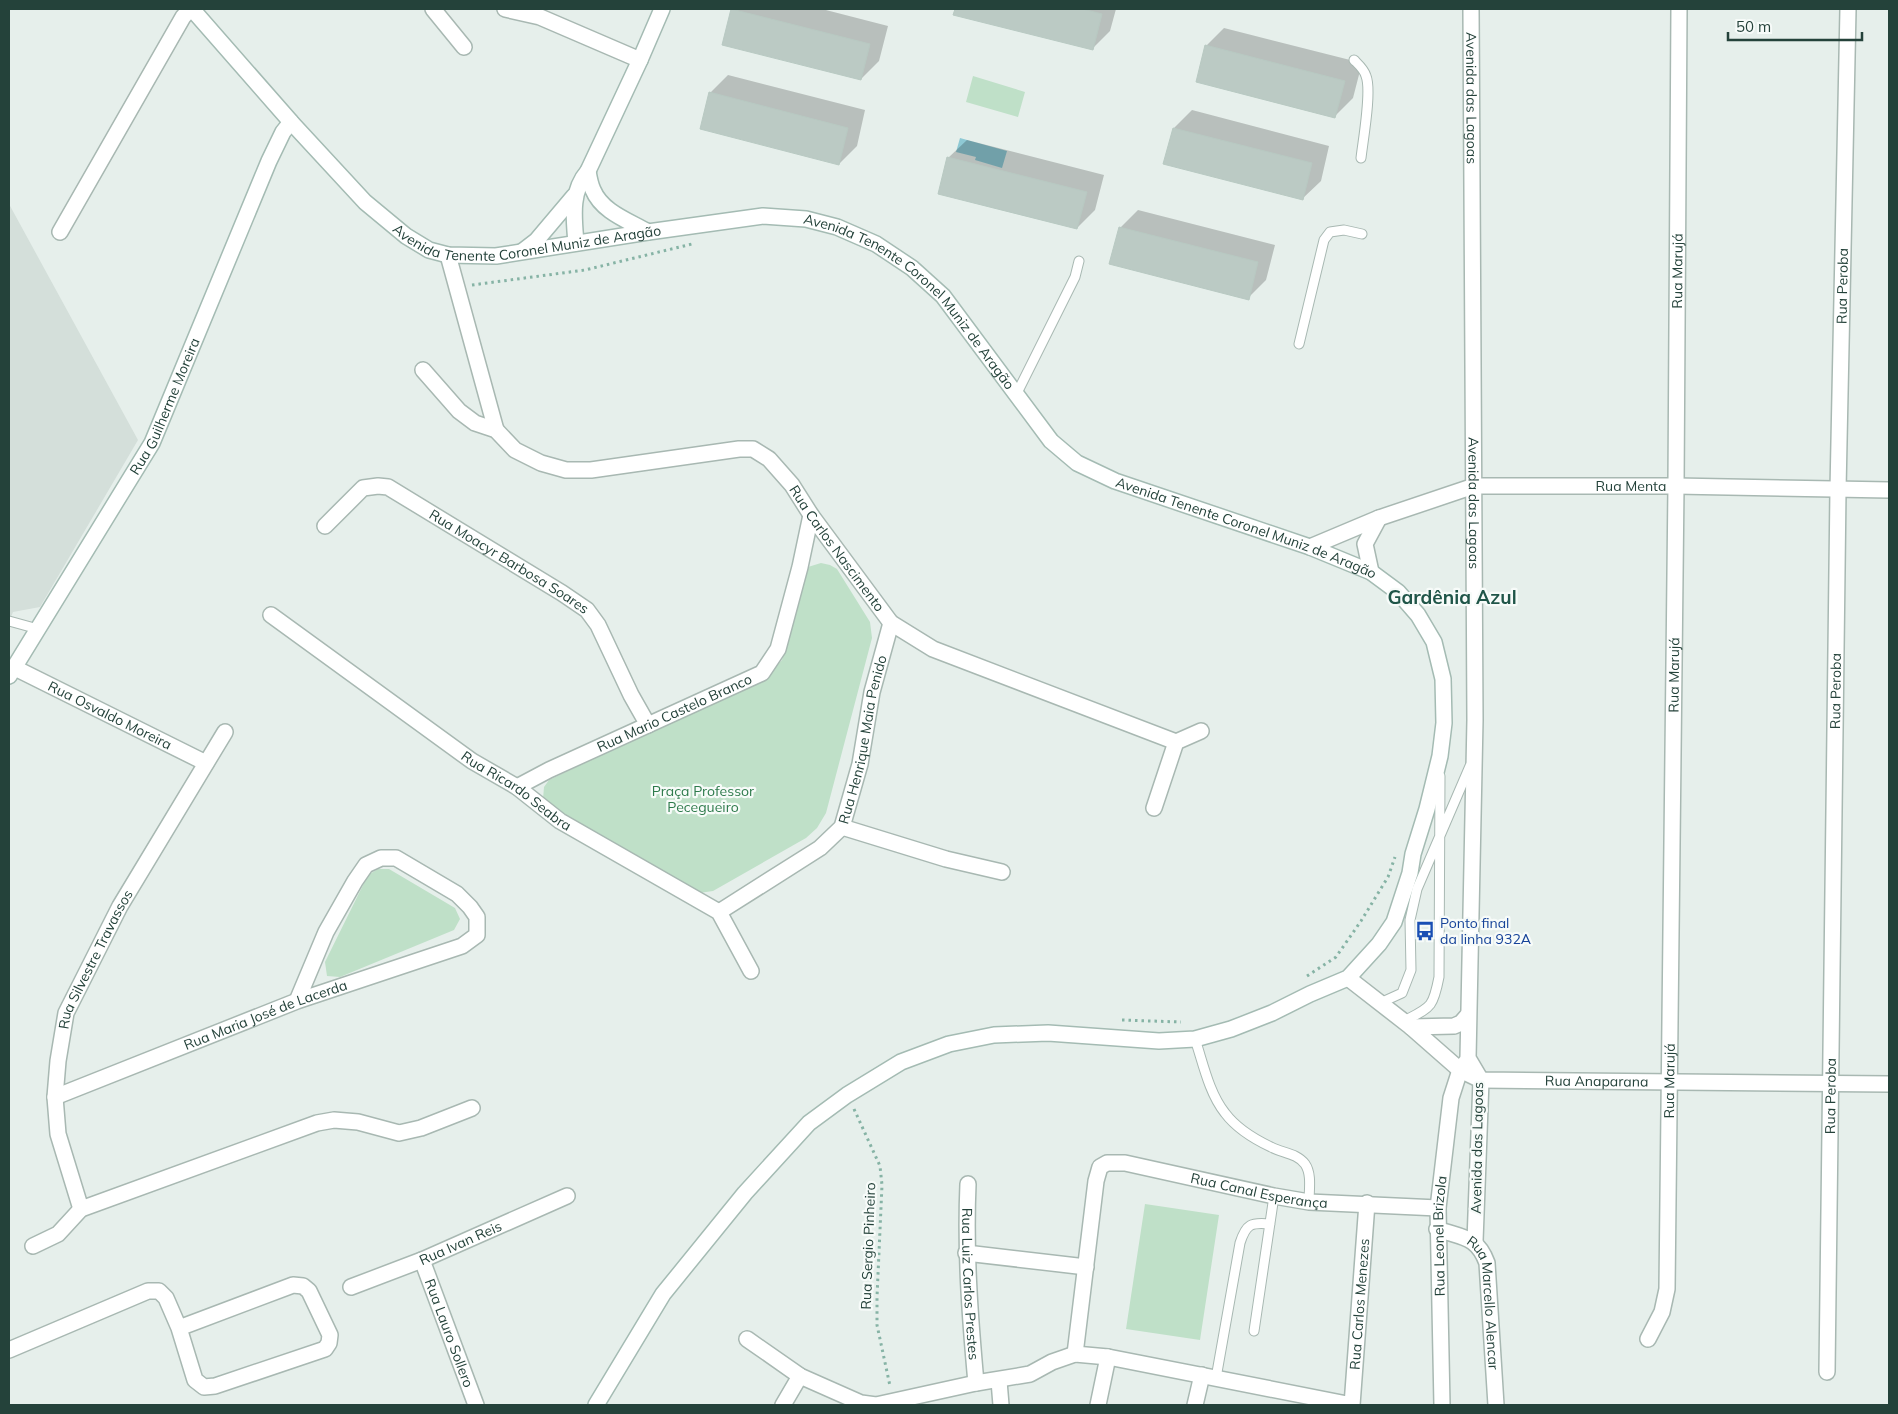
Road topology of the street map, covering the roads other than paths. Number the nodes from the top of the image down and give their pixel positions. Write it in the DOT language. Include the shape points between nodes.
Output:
graph roads {
  1 [pos="191,9"];
  2 [pos="433,9"];
  3 [pos="505,9"];
  4 [pos="662,9"];
  5 [pos="1471,9"];
  6 [pos="1679,9"];
  7 [pos="1848,9"];
  8 [pos="464,47"];
  9 [pos="640,60"];
  10 [pos="1354,60"];
  11 [pos="291,122"];
  12 [pos="1361,158"];
  13 [pos="588,171"];
  14 [pos="574,196"];
  15 [pos="60,232"];
  16 [pos="648,232"];
  17 [pos="1362,234"];
  18 [pos="576,243"];
  19 [pos="523,251"];
  20 [pos="448,255"];
  21 [pos="1079,262"];
  22 [pos="1299,344"];
  23 [pos="423,370"];
  24 [pos="1016,395"];
  25 [pos="496,430"];
  26 [pos="1474,486"];
  27 [pos="1676,486"];
  28 [pos="1838,490"];
  29 [pos="1889,490"];
  30 [pos="811,515"];
  31 [pos="1379,518"];
  32 [pos="325,526"];
  33 [pos="1310,547"];
  34 [pos="1371,572"];
  35 [pos="271,614"];
  36 [pos="9,621"];
  37 [pos="890,623"];
  38 [pos="38,629"];
  39 [pos="12,672"];
  40 [pos="648,725"];
  41 [pos="1201,731"];
  42 [pos="225,732"];
  43 [pos="1176,742"];
  44 [pos="1474,755"];
  45 [pos="1440,756"];
  46 [pos="206,763"];
  47 [pos="517,787"];
  48 [pos="1154,808"];
  49 [pos="842,827"];
  50 [pos="1440,839"];
  51 [pos="1002,872"];
  52 [pos="719,912"];
  53 [pos="751,971"];
  54 [pos="1348,978"];
  55 [pos="297,1001"];
  56 [pos="1380,1003"];
  57 [pos="1468,1016"];
  58 [pos="1408,1024"];
  59 [pos="1195,1039"];
  60 [pos="1464,1064"];
  61 [pos="1481,1080"];
  62 [pos="1668,1080"];
  63 [pos="1830,1083"];
  64 [pos="1889,1084"];
  65 [pos="55,1097"];
  66 [pos="472,1108"];
  67 [pos="968,1184"];
  68 [pos="567,1196"];
  69 [pos="1274,1196"];
  70 [pos="1309,1202"];
  71 [pos="1367,1203"];
  72 [pos="1438,1208"];
  73 [pos="81,1209"];
  74 [pos="1270,1224"];
  75 [pos="1437,1229"];
  76 [pos="1475,1242"];
  77 [pos="33,1246"];
  78 [pos="966,1253"];
  79 [pos="422,1260"];
  80 [pos="1086,1267"];
  81 [pos="351,1287"];
  82 [pos="179,1328"];
  83 [pos="1254,1331"];
  84 [pos="747,1339"];
  85 [pos="1648,1339"];
  86 [pos="9,1350"];
  87 [pos="1075,1354"];
  88 [pos="1108,1357"];
  89 [pos="1827,1372"];
  90 [pos="800,1376"];
  91 [pos="1209,1377"];
  92 [pos="999,1380"];
  93 [pos="976,1383"];
  94 [pos="916,1402"];
  95 [pos="476,1405"];
  96 [pos="596,1405"];
  97 [pos="783,1405"];
  98 [pos="1001,1405"];
  99 [pos="1098,1405"];
  100 [pos="1195,1405"];
  101 [pos="1352,1405"];
  102 [pos="1442,1405"];
  103 [pos="1496,1405"];
  1 -- 11 [label="street, Avenida Tenente Coronel Muniz de Aragão"];
  1 -- 15 [label="street" via="174,32"];
  2 -- 8 [label="street"];
  3 -- 9 [label="street" via="540,17"];
  4 -- 9 [label="street"];
  5 -- 26 [label="street, Avenida das Lagoas"];
  6 -- 27 [label="street, Rua Marujá"];
  7 -- 28 [label="street, Rua Peroba"];
  9 -- 13 [label="street"];
  10 -- 12 [label="lane" via="1367,78"];
  11 -- 20 [label="street, Avenida Tenente Coronel Muniz de Aragão" via="365,202 406,236 429,250"];
  11 -- 38 [label="street, Rua Guilherme Moreira" via="269,161 152,443"];
  13 -- 14 [label="street"];
  13 -- 16 [label="street" via="600,201"];
  14 -- 18 [label="street"];
  14 -- 19 [label="street" via="536,241"];
  16 -- 18 [label="street, Avenida Tenente Coronel Muniz de Aragão"];
  16 -- 24 [label="street, Avenida Tenente Coronel Muniz de Aragão" via="763,216 806,219 838,227 876,244 912,268 943,296"];
  17 -- 22 [label="lane" via="1344,230 1330,232 1324,240"];
  18 -- 19 [label="street, Avenida Tenente Coronel Muniz de Aragão"];
  19 -- 20 [label="street, Avenida Tenente Coronel Muniz de Aragão" via="496,256"];
  20 -- 25 [label="street, Rua Carlos Nascimento"];
  21 -- 24 [label="lane" via="1075,277"];
  23 -- 25 [label="street, Rua Carlos Nascimento" via="459,411 475,423"];
  24 -- 33 [label="street, Avenida Tenente Coronel Muniz de Aragão" via="1051,441 1077,463 1115,481"];
  25 -- 30 [label="street, Rua Carlos Nascimento" via="516,450 566,470 591,470 753,449 769,459 792,485"];
  26 -- 27 [label="street, Rua Menta"];
  26 -- 31 [label="street, Rua Menta"];
  26 -- 44 [label="street, Avenida das Lagoas"];
  27 -- 28 [label="street, Rua Menta"];
  27 -- 62 [label="street, Rua Marujá"];
  28 -- 29 [label="street, Rua Menta"];
  28 -- 63 [label="street, Rua Peroba"];
  30 -- 37 [label="street, Rua Carlos Nascimento"];
  30 -- 40 [label="street, Rua Mario Castelo Branco" via="778,649 762,673"];
  31 -- 33 [label="street, Rua Menta"];
  31 -- 34 [label="street" via="1365,544"];
  32 -- 40 [label="street, Rua Moacyr Barbosa Soares" via="362,488 388,487 562,593 587,610 598,625"];
  33 -- 34 [label="street, Avenida Tenente Coronel Muniz de Aragão"];
  34 -- 45 [label="street, Avenida Tenente Coronel Muniz de Aragão" via="1403,598 1434,642 1443,679 1444,722"];
  35 -- 47 [label="street, Rua Ricardo Seabra" via="472,761"];
  36 -- 38 [label="lane"];
  37 -- 43 [label="street, Rua Carlos Nascimento" via="934,649"];
  37 -- 49 [label="street, Rua Henrique Maia Penido" via="872,692 860,764"];
  38 -- 39 [label="street, Rua Guilherme Moreira"];
  39 -- 46 [label="street, Rua Osvaldo Moreira"];
  40 -- 47 [label="street, Rua Mario Castelo Branco"];
  41 -- 43 [label="street"];
  42 -- 46 [label="street, Rua Silvestre Travassos"];
  43 -- 48 [label="street"];
  44 -- 50 [label="lane"];
  44 -- 57 [label="street, Avenida das Lagoas"];
  45 -- 50 [label="lane"];
  45 -- 54 [label="street, Avenida Tenente Coronel Muniz de Aragão" via="1410,874 1394,922"];
  46 -- 65 [label="street, Rua Silvestre Travassos" via="120,906 66,1013"];
  47 -- 52 [label="street, Rua Ricardo Seabra" via="560,821"];
  49 -- 51 [label="street" via="946,859"];
  49 -- 52 [label="street, Rua Henrique Maia Penido" via="820,848"];
  50 -- 56 [label="lane" via="1417,889 1410,920 1411,970 1402,993"];
  50 -- 58 [label="lane" via="1440,966 1437,986 1432,1003"];
  52 -- 53 [label="street"];
  54 -- 56 [label="street"];
  54 -- 59 [label="street, Avenida Tenente Coronel Muniz de Aragão" via="1272,1013"];
  55 -- 55 [label="street, Rua Maria José de Lacerda" via="462,946 477,935 477,917 457,894 396,858 382,858 366,865 326,932"];
  55 -- 65 [label="street, Rua Maria José de Lacerda"];
  56 -- 58 [label="street"];
  57 -- 58 [label="street" via="1454,1026"];
  57 -- 60 [label="street, Avenida das Lagoas"];
  58 -- 60 [label="street"];
  59 -- 70 [label="lane" via="1214,1094 1225,1113 1248,1136 1290,1153 1305,1163 1309,1174"];
  59 -- 96 [label="street, Avenida Tenente Coronel Muniz de Aragão" via="1159,1041 1048,1033 994,1035 949,1044 902,1062 847,1095 810,1123 746,1193 663,1294"];
  60 -- 61 [label="street, Avenida das Lagoas"];
  60 -- 72 [label="street, Rua Leonel Brizola" via="1451,1098"];
  61 -- 62 [label="street, Rua Anaparana"];
  61 -- 76 [label="street, Avenida das Lagoas"];
  62 -- 63 [label="street, Rua Anaparana"];
  62 -- 85 [label="street, Rua Marujá" via="1667,1289 1662,1312"];
  63 -- 64 [label="street, Rua Anaparana"];
  63 -- 89 [label="street, Rua Peroba"];
  65 -- 73 [label="street, Rua Silvestre Travassos" via="58,1134"];
  66 -- 73 [label="street" via="399,1133 358,1122 334,1120 316,1123"];
  67 -- 78 [label="street, Rua Luiz Carlos Prestes"];
  68 -- 79 [label="street, Rua Ivan Reis"];
  69 -- 70 [label="street, Rua Canal Esperança"];
  69 -- 74 [label="lane"];
  69 -- 80 [label="street, Rua Canal Esperança" via="1125,1163 1108,1163 1100,1167 1096,1181"];
  70 -- 71 [label="street, Rua Canal Esperança"];
  71 -- 72 [label="street, Rua Canal Esperança"];
  71 -- 101 [label="street, Rua Carlos Menezes"];
  72 -- 75 [label="street, Rua Leonel Brizola"];
  73 -- 77 [label="street" via="58,1234"];
  74 -- 83 [label="lane"];
  74 -- 91 [label="lane" via="1252,1224 1243,1232"];
  75 -- 76 [label="street, Rua Marcello Alencar"];
  75 -- 102 [label="street, Rua Leonel Brizola"];
  76 -- 103 [label="street, Rua Marcello Alencar" via="1487,1263"];
  78 -- 80 [label="street"];
  78 -- 93 [label="street, Rua Luiz Carlos Prestes"];
  79 -- 81 [label="street, Rua Ivan Reis"];
  79 -- 95 [label="street, Rua Lauro Sollero"];
  80 -- 87 [label="street"];
  82 -- 82 [label="street" via="195,1380 204,1387 325,1350 330,1335 309,1291 303,1286 293,1286"];
  82 -- 86 [label="street" via="166,1298 159,1291 148,1291"];
  84 -- 90 [label="street"];
  87 -- 88 [label="street"];
  87 -- 92 [label="street" via="1030,1374"];
  88 -- 91 [label="street"];
  88 -- 99 [label="street"];
  90 -- 94 [label="street" via="861,1403"];
  90 -- 97 [label="street"];
  91 -- 100 [label="street"];
  91 -- 101 [label="street"];
  92 -- 93 [label="street"];
  92 -- 98 [label="street"];
  93 -- 94 [label="street"];
}
